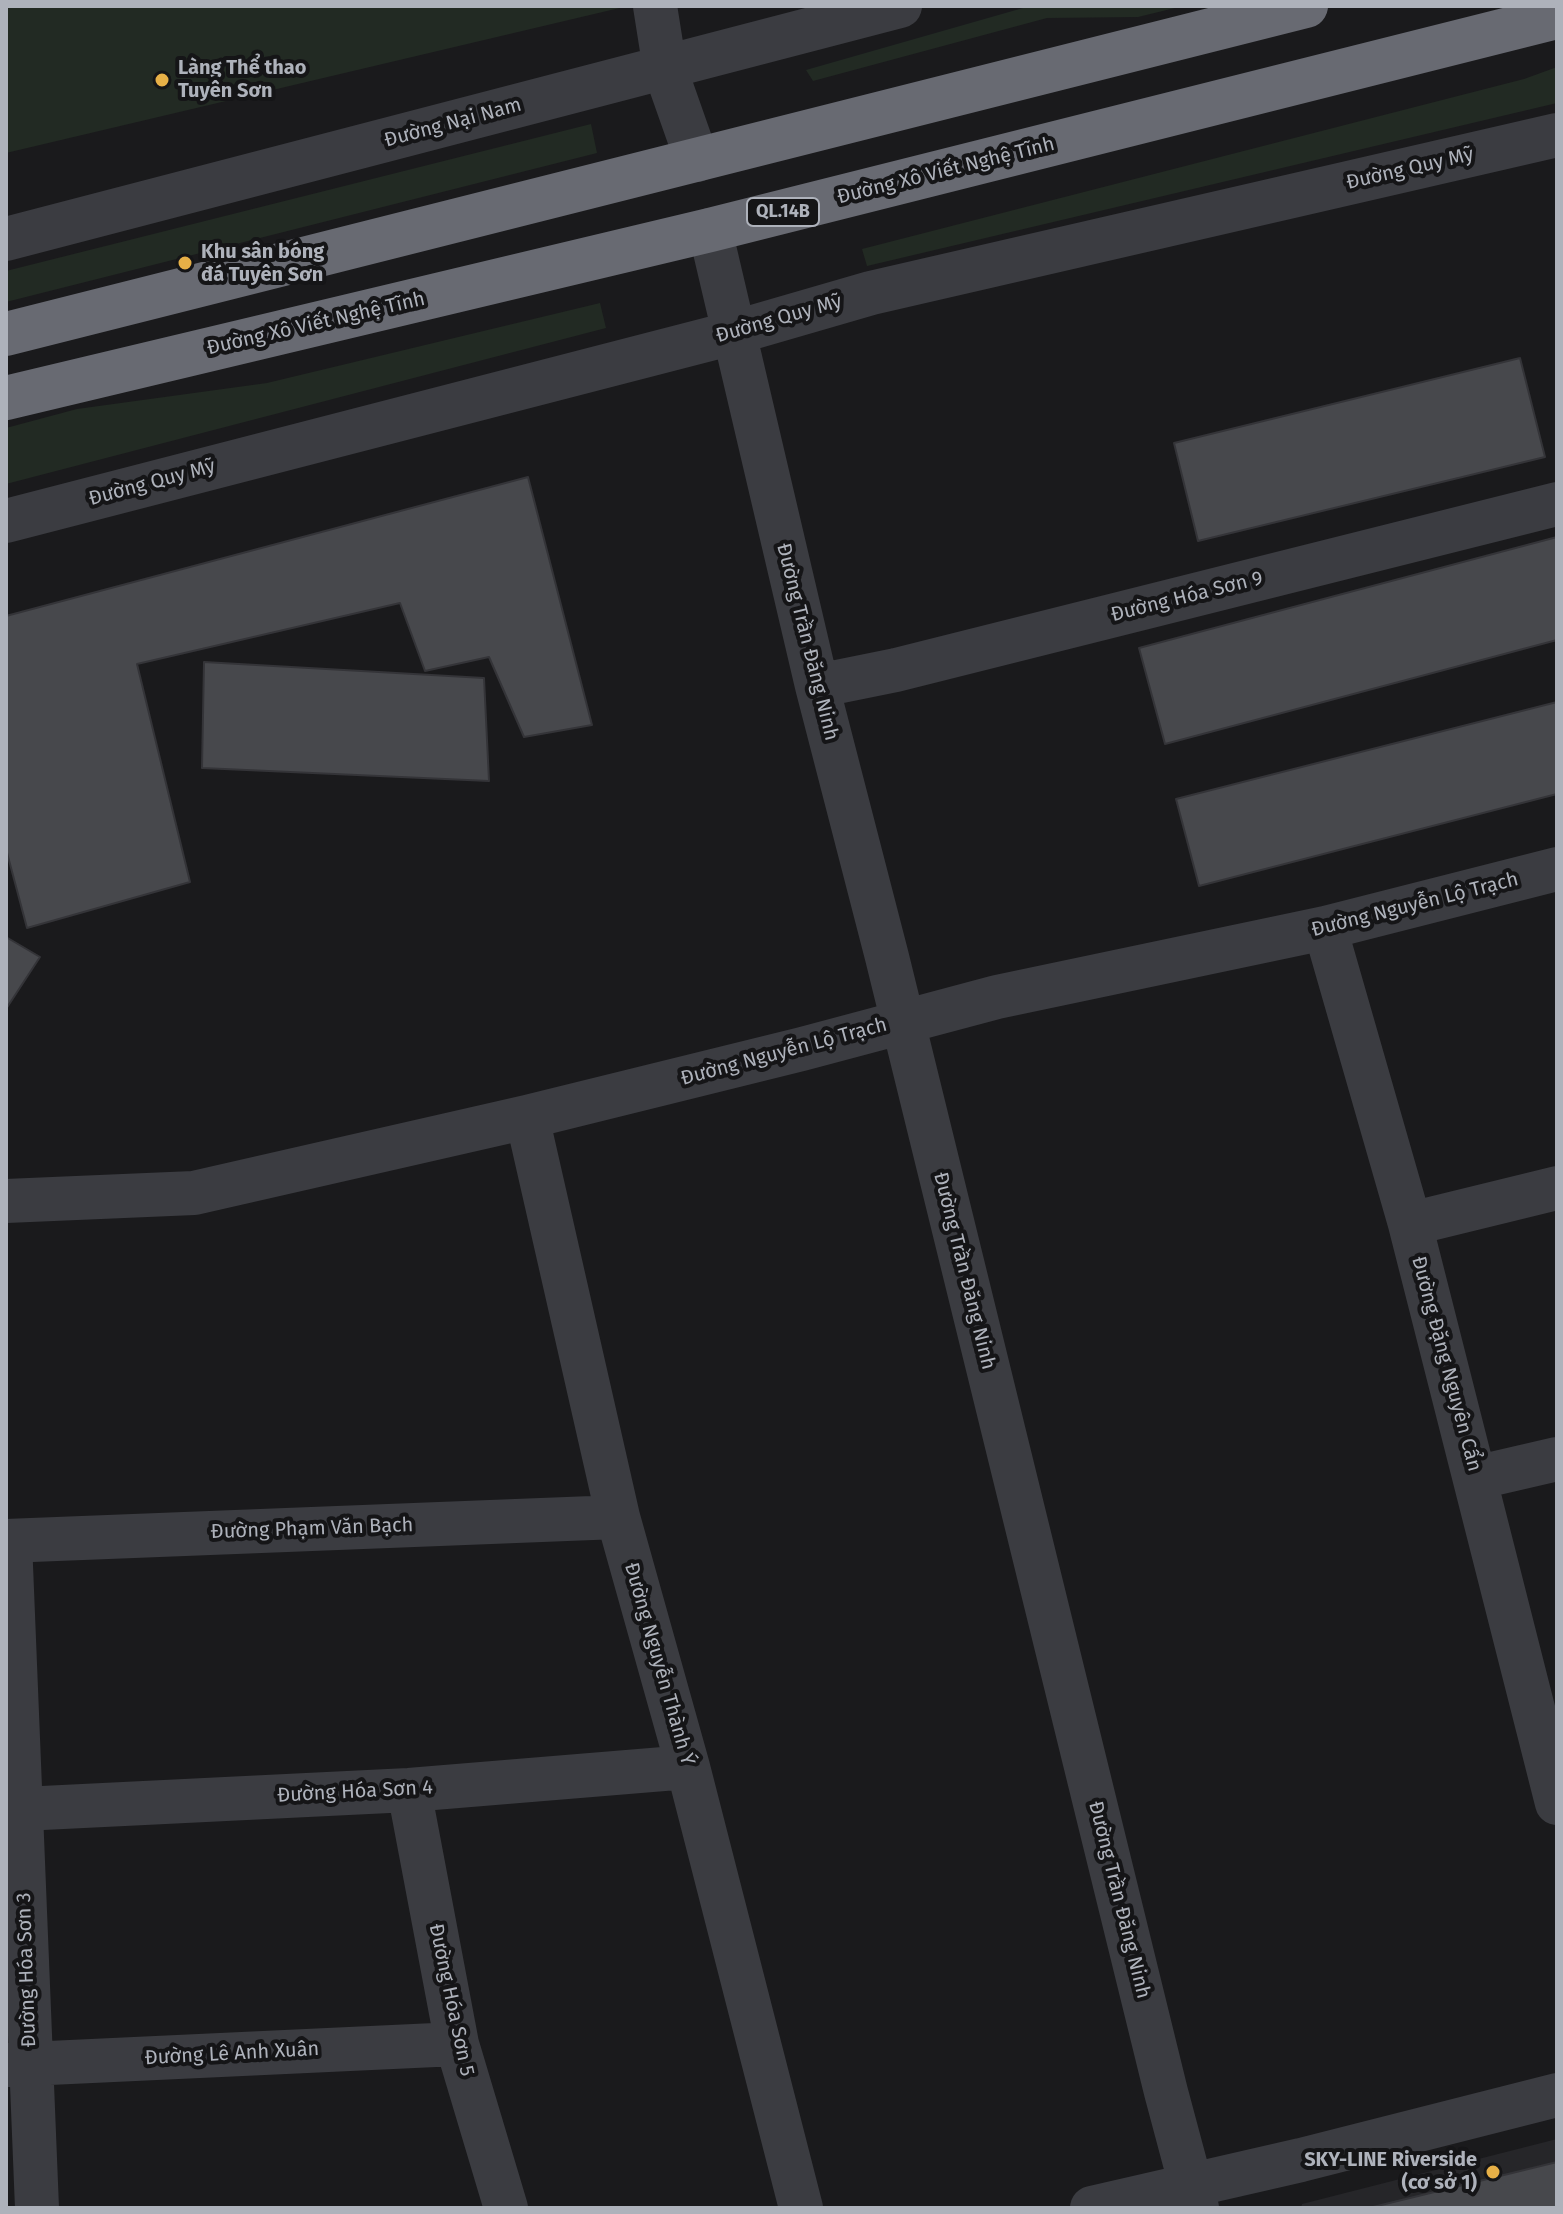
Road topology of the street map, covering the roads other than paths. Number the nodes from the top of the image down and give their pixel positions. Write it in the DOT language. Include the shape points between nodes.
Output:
graph roads {
  1 [pos="655,6"];
  2 [pos="900,6"];
  3 [pos="1306,6"];
  4 [pos="1557,17"];
  5 [pos="665,69"];
  6 [pos="1557,135"];
  7 [pos="697,160"];
  8 [pos="710,230"];
  9 [pos="6,239"];
  10 [pos="733,333"];
  11 [pos="6,334"];
  12 [pos="6,398"];
  13 [pos="1557,504"];
  14 [pos="6,521"];
  15 [pos="817,686"];
  16 [pos="1557,869"];
  17 [pos="1325,928"];
  18 [pos="902,1021"];
  19 [pos="527,1117"];
  20 [pos="1557,1188"];
  21 [pos="6,1201"];
  22 [pos="1410,1224"];
  23 [pos="1557,1459"];
  24 [pos="1475,1478"];
  25 [pos="618,1517"];
  26 [pos="8,1541"];
  27 [pos="688,1767"];
  28 [pos="1554,1781"];
  29 [pos="409,1790"];
  30 [pos="22,1809"];
  31 [pos="457,2044"];
  32 [pos="18,2065"];
  33 [pos="1557,2095"];
  34 [pos="1194,2196"];
  35 [pos="37,2208"];
  36 [pos="506,2208"];
  37 [pos="801,2208"];
  38 [pos="1092,2208"];
  1 -- 5 [label="street"];
  2 -- 5 [label="street, Đường Nại Nam"];
  3 -- 7 [label="highway"];
  4 -- 8 [label="highway, Đường Xô Viết Nghệ Tĩnh / QL.14B"];
  5 -- 7 [label="street"];
  5 -- 9 [label="street, Đường Nại Nam"];
  6 -- 10 [label="street, Đường Quy Mỹ" via="871,293"];
  7 -- 11 [label="highway"];
  8 -- 10 [label="street, Đường Trần Đăng Ninh"];
  8 -- 12 [label="highway, Đường Xô Viết Nghệ Tĩnh / QL.14B"];
  10 -- 14 [label="street, Đường Quy Mỹ"];
  10 -- 15 [label="street, Đường Trần Đăng Ninh"];
  13 -- 15 [label="street, Đường Hóa Sơn 9"];
  15 -- 18 [label="street, Đường Trần Đăng Ninh"];
  16 -- 17 [label="street, Đường Nguyễn Lộ Trạch"];
  17 -- 18 [label="street, Đường Nguyễn Lộ Trạch"];
  17 -- 22 [label="street, Đường Đặng Nguyên Cẩn"];
  18 -- 19 [label="street, Đường Nguyễn Lộ Trạch"];
  18 -- 34 [label="street, Đường Trần Đăng Ninh"];
  19 -- 21 [label="street, Đường Nguyễn Lộ Trạch" via="194,1193"];
  19 -- 25 [label="street, Đường Nguyễn Thành Ý"];
  20 -- 22 [label="street"];
  22 -- 24 [label="street, Đường Đặng Nguyên Cẩn"];
  23 -- 24 [label="street"];
  24 -- 28 [label="street, Đường Đặng Nguyên Cẩn"];
  25 -- 26 [label="street, Đường Phạm Văn Bạch"];
  25 -- 27 [label="street, Đường Nguyễn Thành Ý"];
  26 -- 30 [label="street, Đường Hóa Sơn 3"];
  27 -- 29 [label="street, Đường Hóa Sơn 4"];
  27 -- 37 [label="street, Đường Nguyễn Thành Ý"];
  29 -- 30 [label="street, Đường Hóa Sơn 4"];
  29 -- 31 [label="street, Đường Hóa Sơn 5"];
  30 -- 32 [label="street, Đường Hóa Sơn 3"];
  31 -- 32 [label="street, Đường Lê Anh Xuân"];
  31 -- 36 [label="street, Đường Hóa Sơn 5"];
  32 -- 35 [label="street, Đường Hóa Sơn 3"];
  33 -- 34 [label="street" via="1301,2160"];
  34 -- 38 [label="street"];
}
